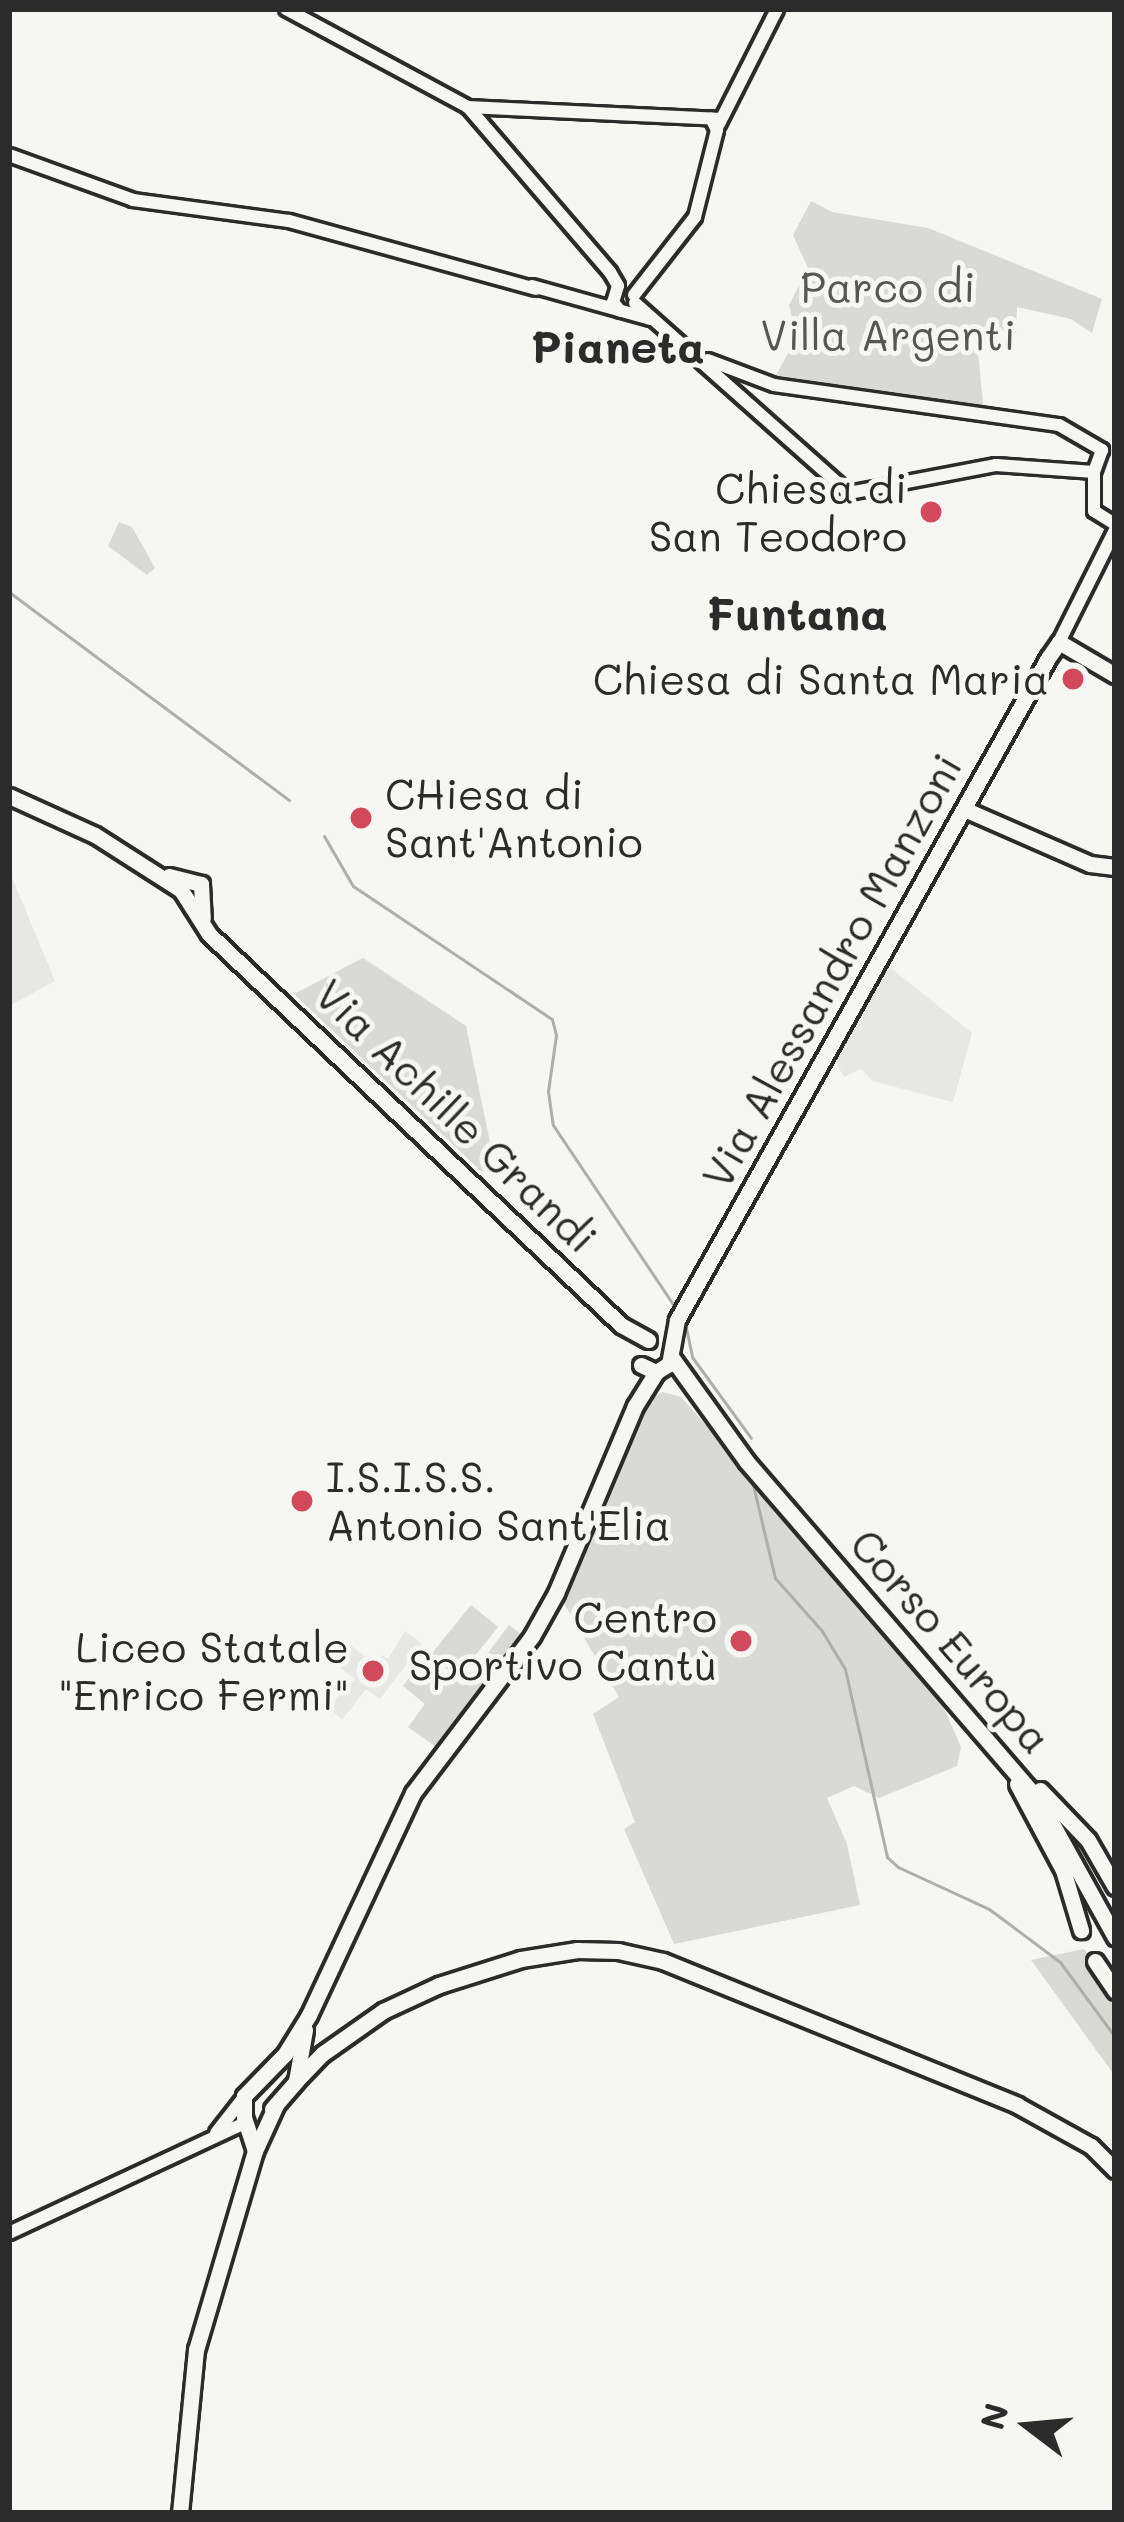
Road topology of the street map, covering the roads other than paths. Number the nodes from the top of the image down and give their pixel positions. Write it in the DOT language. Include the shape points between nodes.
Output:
graph roads {
  1 [pos="287,9"];
  2 [pos="777,9"];
  3 [pos="468,107"];
  4 [pos="716,123"];
  5 [pos="9,155"];
  6 [pos="616,293"];
  7 [pos="586,304"];
  8 [pos="629,305"];
  9 [pos="701,357"];
  10 [pos="1094,472"];
  11 [pos="1115,527"];
  12 [pos="1060,641"];
  13 [pos="1115,675"];
  14 [pos="9,796"];
  15 [pos="964,809"];
  16 [pos="1115,867"];
  17 [pos="656,1355"];
  18 [pos="996,1744"];
  19 [pos="1056,1788"];
  20 [pos="1059,1809"];
  21 [pos="1115,1887"];
  22 [pos="1081,1930"];
  23 [pos="1115,1937"];
  24 [pos="1096,1961"];
  25 [pos="1115,1991"];
  26 [pos="322,2054"];
  27 [pos="295,2056"];
  28 [pos="296,2080"];
  29 [pos="244,2096"];
  30 [pos="276,2105"];
  31 [pos="247,2123"];
  32 [pos="215,2134"];
  33 [pos="255,2151"];
  34 [pos="1115,2170"];
  35 [pos="9,2233"];
  36 [pos="180,2513"];
  1 -- 3 [label="street"];
  2 -- 4 [label="street"];
  3 -- 4 [label="street"];
  3 -- 6 [label="street" via="612,274"];
  4 -- 8 [label="street" via="695,217"];
  5 -- 7 [label="street" via="134,200 289,220"];
  6 -- 7 [label="street"];
  6 -- 8 [label="street"];
  6 -- 8 [label="street"];
  7 -- 8 [label="street"];
  8 -- 9 [label="street"];
  9 -- 10 [label="street" via="774,385 1059,425 1100,448"];
  9 -- 10 [label="street" via="849,493 996,465"];
  10 -- 11 [label="street" via="1094,511"];
  11 -- 12 [label="street, Via Alessandro Manzoni"];
  12 -- 13 [label="main road"];
  12 -- 15 [label="main road, Via Alessandro Manzoni"];
  14 -- 17 [label="main road, Via Achille Grandi" via="95,835 188,892 241,961"];
  15 -- 16 [label="main road" via="1090,864"];
  15 -- 17 [label="main road, Via Alessandro Manzoni"];
  17 -- 18 [label="main road, Corso Europa"];
  17 -- 27 [label="main road" via="556,1593 512,1665 413,1793"];
  18 -- 20 [label="main road"];
  18 -- 22 [label="main road" via="1063,1870"];
  18 -- 23 [label="main road, Corso Europa" via="1039,1800"];
  19 -- 20 [label="main road"];
  20 -- 21 [label="main road"];
  24 -- 25 [label="main road"];
  26 -- 27 [label="main road"];
  26 -- 28 [label="main road"];
  26 -- 34 [label="main road" via="412,1996 478,1970 618,1951 715,1982 1017,2105 1091,2146"];
  27 -- 28 [label="main road"];
  27 -- 29 [label="main road"];
  28 -- 30 [label="main road"];
  29 -- 31 [label="main road"];
  29 -- 32 [label="street"];
  30 -- 31 [label="main road"];
  30 -- 33 [label="main road"];
  31 -- 32 [label="street"];
  31 -- 33 [label="main road"];
  32 -- 35 [label="street"];
  33 -- 36 [label="main road" via="196,2350"];
}
